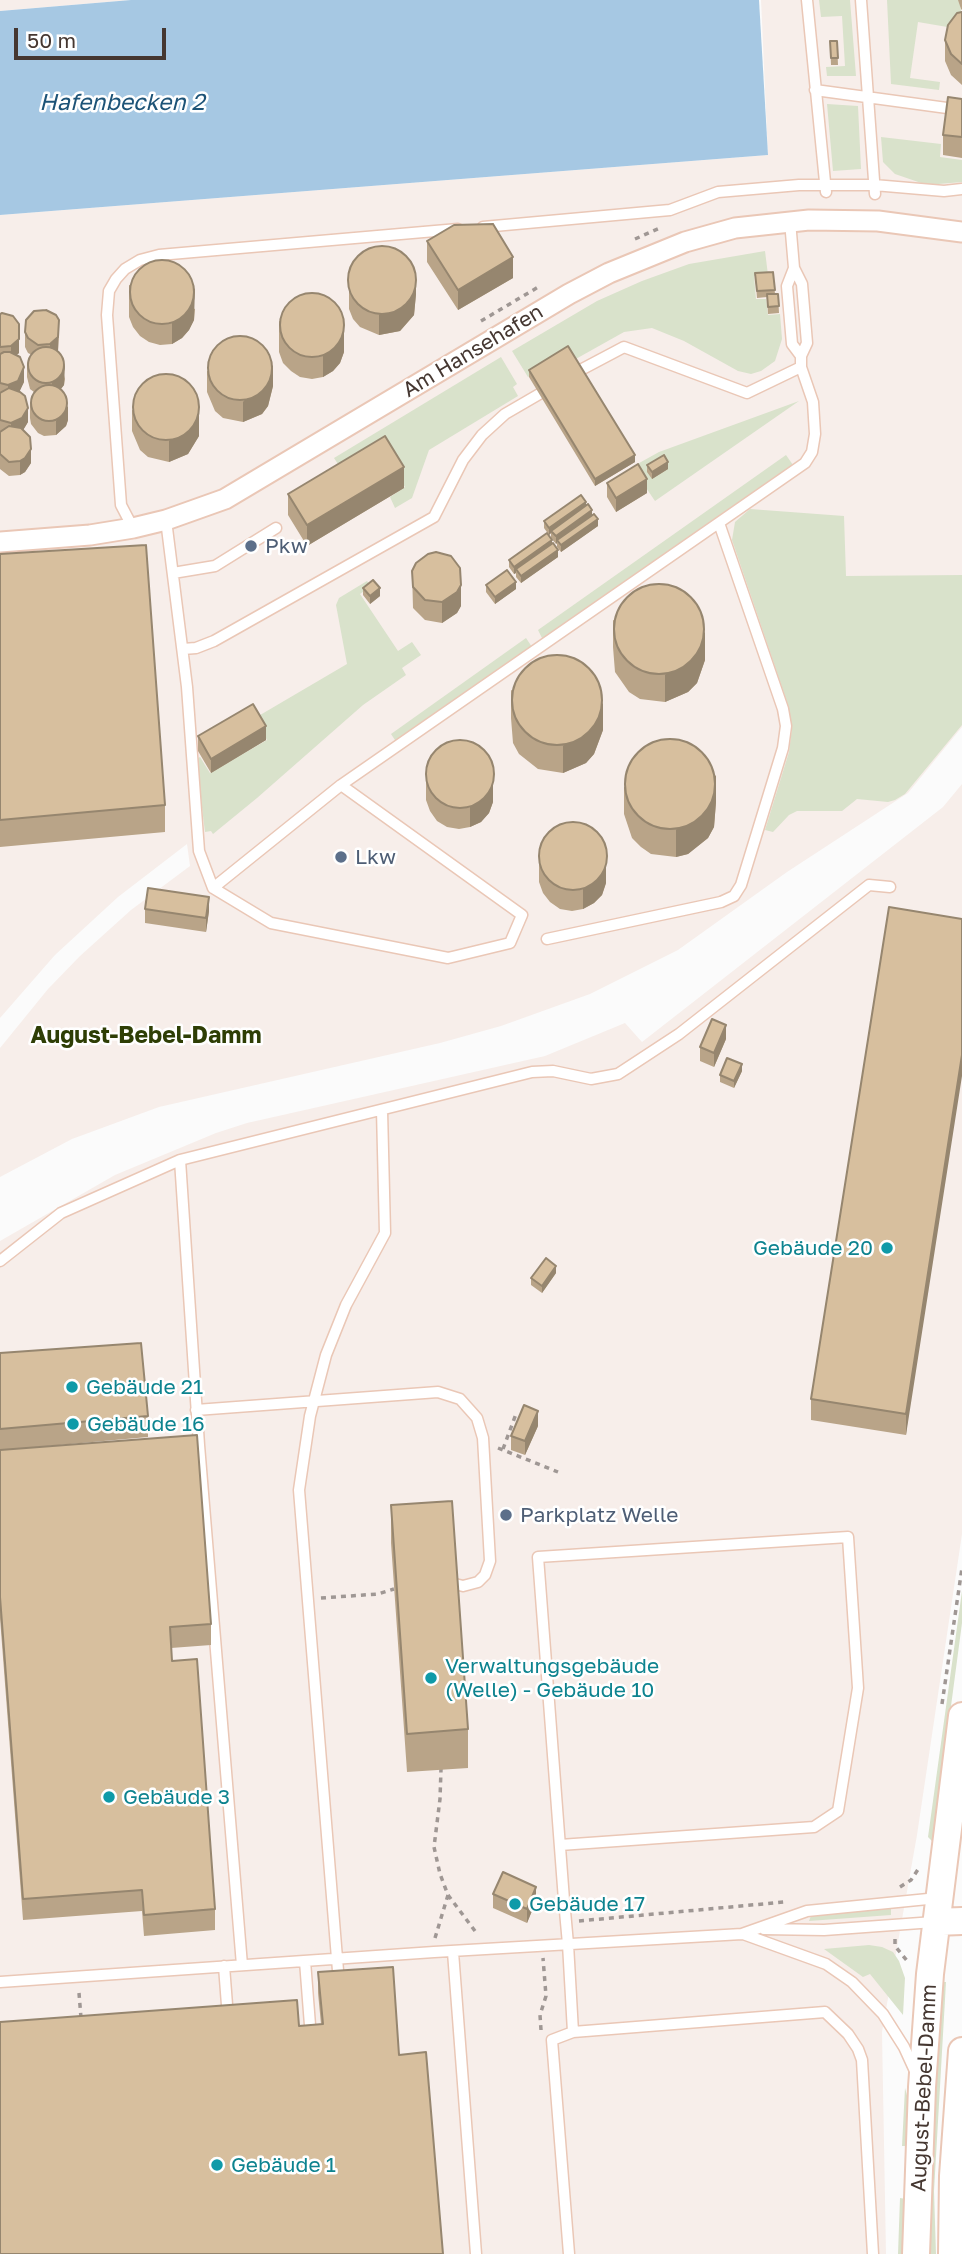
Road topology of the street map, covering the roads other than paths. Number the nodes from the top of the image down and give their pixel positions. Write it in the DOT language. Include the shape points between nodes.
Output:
graph roads {
  1 [pos="807,0"];
  2 [pos="861,0"];
  3 [pos="815,90"];
  4 [pos="868,97"];
  5 [pos="962,110"];
  6 [pos="826,189"];
  7 [pos="962,189"];
  8 [pos="875,190"];
  9 [pos="790,221"];
  10 [pos="477,227"];
  11 [pos="463,228"];
  12 [pos="962,232"];
  13 [pos="794,268"];
  14 [pos="801,356"];
  15 [pos="801,367"];
  16 [pos="569,377"];
  17 [pos="557,384"];
  18 [pos="166,520"];
  19 [pos="719,523"];
  20 [pos="133,528"];
  21 [pos="276,528"];
  22 [pos="0,542"];
  23 [pos="173,573"];
  24 [pos="183,649"];
  25 [pos="341,785"];
  26 [pos="890,887"];
  27 [pos="213,888"];
  28 [pos="547,939"];
  29 [pos="382,1110"];
  30 [pos="180,1160"];
  31 [pos="0,1261"];
  32 [pos="314,1402"];
  33 [pos="197,1410"];
  34 [pos="199,1445"];
  35 [pos="186,1446"];
  36 [pos="455,1584"];
  37 [pos="962,1716"];
  38 [pos="560,1845"];
  39 [pos="950,1910"];
  40 [pos="757,1929"];
  41 [pos="742,1934"];
  42 [pos="568,1944"];
  43 [pos="453,1952"];
  44 [pos="337,1959"];
  45 [pos="305,1961"];
  46 [pos="242,1965"];
  47 [pos="224,1966"];
  48 [pos="0,1982"];
  49 [pos="340,1992"];
  50 [pos="229,2026"];
  51 [pos="573,2032"];
  52 [pos="311,2046"];
  53 [pos="962,2051"];
  54 [pos="922,2087"];
  55 [pos="476,2254"];
  56 [pos="569,2254"];
  57 [pos="873,2254"];
  58 [pos="916,2254"];
  59 [pos="952,2254"];
  1 -- 3 [label="lane"];
  2 -- 4 [label="lane"];
  3 -- 4 [label="lane"];
  3 -- 6 [label="lane"];
  4 -- 5 [label="lane"];
  4 -- 8 [label="lane"];
  6 -- 8 [label="lane"];
  6 -- 10 [label="lane" via="799,185 718,192 670,210"];
  7 -- 8 [label="lane"];
  9 -- 12 [label="street, Am Hansehafen" via="853,220"];
  9 -- 13 [label="lane"];
  9 -- 18 [label="street, Am Hansehafen" via="718,232 609,273 244,490"];
  11 -- 20 [label="lane" via="159,256 139,260 125,270 110,291 107,315 121,505"];
  13 -- 14 [label="lane" via="802,284 807,343"];
  13 -- 14 [label="lane" via="787,286 792,344"];
  14 -- 15 [label="lane"];
  15 -- 16 [label="lane" via="747,394 624,347"];
  15 -- 19 [label="lane" via="813,402 812,453 795,472"];
  17 -- 24 [label="lane" via="505,414 482,435 463,460 434,517 214,641"];
  18 -- 20 [label="street, Am Hansehafen"];
  18 -- 23 [label="lane"];
  19 -- 25 [label="lane"];
  19 -- 28 [label="lane" via="786,720 783,748 744,877 734,896 721,902"];
  20 -- 22 [label="street, Am Hansehafen"];
  21 -- 23 [label="lane" via="215,566"];
  23 -- 24 [label="lane"];
  24 -- 27 [label="lane" via="199,850"];
  25 -- 27 [label="lane"];
  25 -- 27 [label="lane" via="522,915 510,943 448,958 271,923"];
  26 -- 29 [label="lane" via="869,885 679,1034 618,1074 596,1079 536,1071"];
  29 -- 30 [label="lane"];
  29 -- 32 [label="lane" via="384,1233 346,1305"];
  30 -- 31 [label="lane" via="61,1213"];
  30 -- 33 [label="lane"];
  32 -- 33 [label="lane"];
  32 -- 36 [label="lane" via="438,1392 460,1399 475,1415 484,1449 491,1561 478,1582"];
  32 -- 44 [label="lane" via="299,1490"];
  33 -- 34 [label="lane"];
  34 -- 35 [label="lane"];
  34 -- 46 [label="lane"];
  37 -- 39 [label="main road, August-Bebel-Damm"];
  38 -- 38 [label="lane" via="814,1827 838,1811 858,1688 848,1538 538,1557"];
  38 -- 42 [label="lane"];
  39 -- 40 [label="lane" via="824,1930"];
  39 -- 40 [label="lane" via="807,1911"];
  39 -- 54 [label="main road, August-Bebel-Damm"];
  40 -- 41 [label="lane"];
  41 -- 42 [label="lane"];
  41 -- 54 [label="lane" via="826,1964 860,1989 894,2031"];
  42 -- 43 [label="lane"];
  42 -- 51 [label="lane"];
  43 -- 44 [label="lane" via="374,1962"];
  43 -- 55 [label="lane"];
  44 -- 45 [label="lane"];
  44 -- 49 [label="lane"];
  45 -- 46 [label="lane"];
  45 -- 52 [label="lane"];
  46 -- 47 [label="lane"];
  47 -- 48 [label="lane"];
  47 -- 50 [label="lane"];
  51 -- 56 [label="lane" via="552,2040"];
  51 -- 57 [label="lane" via="825,2012 848,2034 862,2060"];
  53 -- 59 [label="main road, August-Bebel-Damm"];
  54 -- 58 [label="main road, August-Bebel-Damm"];
}
